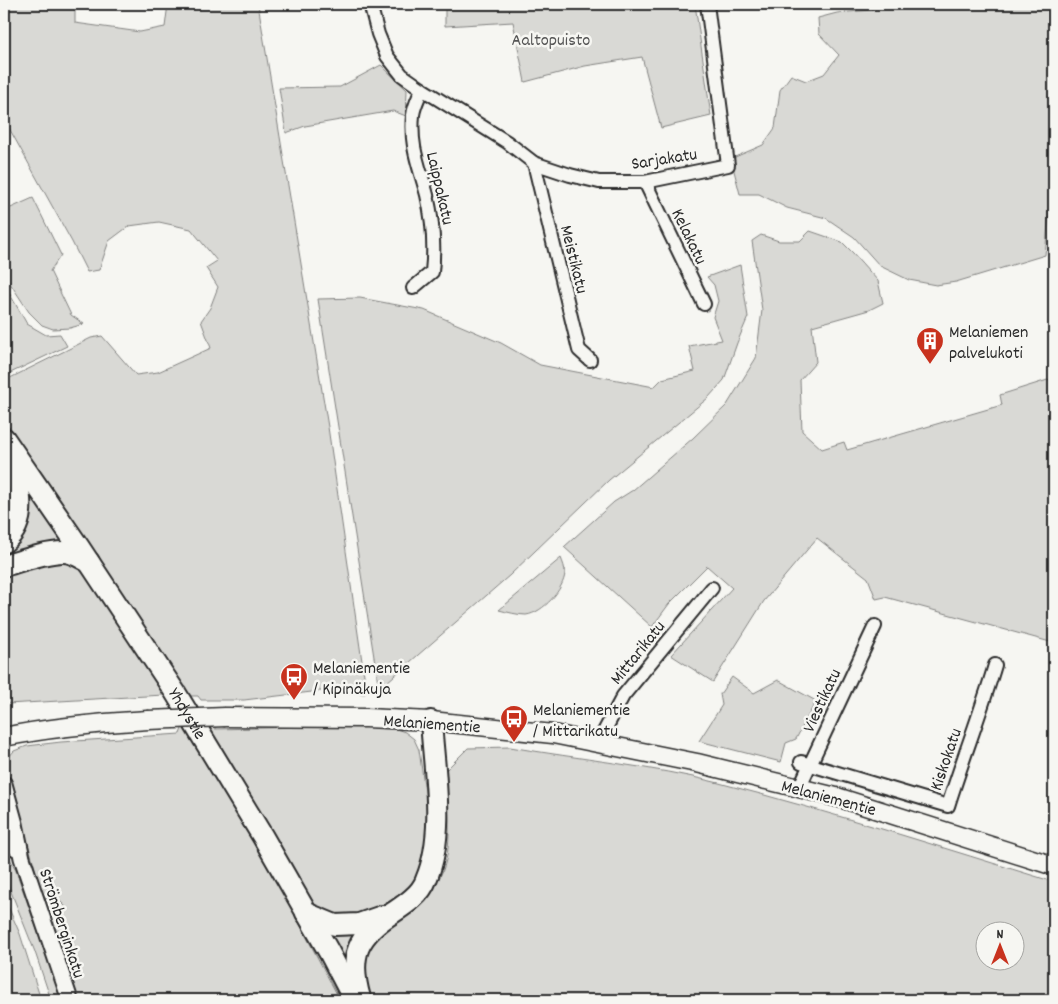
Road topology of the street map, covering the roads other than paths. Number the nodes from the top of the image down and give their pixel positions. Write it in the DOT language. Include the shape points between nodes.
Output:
graph roads {
  1 [pos="370,4"];
  2 [pos="707,4"];
  3 [pos="422,89"];
  4 [pos="534,163"];
  5 [pos="645,182"];
  6 [pos="413,288"];
  7 [pos="704,304"];
  8 [pos="590,360"];
  9 [pos="6,440"];
  10 [pos="4,542"];
  11 [pos="89,562"];
  12 [pos="4,566"];
  13 [pos="712,588"];
  14 [pos="875,626"];
  15 [pos="995,665"];
  16 [pos="431,721"];
  17 [pos="4,737"];
  18 [pos="598,743"];
  19 [pos="805,763"];
  20 [pos="4,784"];
  21 [pos="799,788"];
  22 [pos="4,827"];
  23 [pos="22,858"];
  24 [pos="1054,866"];
  25 [pos="306,913"];
  26 [pos="391,913"];
  27 [pos="70,1000"];
  28 [pos="354,1000"];
  29 [pos="361,1000"];
  1 -- 3 [label="street, Sarjakatu" via="387,56 402,75"];
  2 -- 5 [label="street, Sarjakatu" via="728,165"];
  3 -- 4 [label="street, Sarjakatu" via="508,142"];
  3 -- 6 [label="street, Laippakatu" via="413,113 413,141 432,218 435,250 432,272"];
  4 -- 5 [label="street, Sarjakatu" via="599,182"];
  4 -- 8 [label="street, Meistikatu" via="580,350"];
  5 -- 7 [label="street, Kelakatu"];
  9 -- 10 [label="highway" via="21,500 20,516"];
  9 -- 11 [label="highway, Yhdystie"];
  11 -- 12 [label="highway" via="63,552"];
  11 -- 25 [label="highway, Yhdystie" via="175,692"];
  13 -- 18 [label="street, Mittarikatu" via="623,696"];
  14 -- 19 [label="street, Viestikatu"];
  15 -- 19 [label="street, Kiskokatu" via="948,806"];
  16 -- 17 [label="main road, Melaniementie, bridge" via="225,717 76,725"];
  16 -- 18 [label="main road, Melaniementie" via="553,734"];
  16 -- 26 [label="highway" via="437,814 434,852 426,882 408,903"];
  18 -- 21 [label="main road, Melaniementie" via="697,762"];
  19 -- 21 [label="street, Viestikatu"];
  20 -- 23 [label="street, Strömberginkatu"];
  21 -- 24 [label="main road, Melaniementie"];
  22 -- 23 [label="street, Strömberginkatu"];
  23 -- 27 [label="street, Strömberginkatu"];
  25 -- 26 [label="highway" via="335,925 359,924"];
  25 -- 28 [label="highway, Yhdystie"];
  26 -- 29 [label="highway" via="363,937 354,964"];
}
